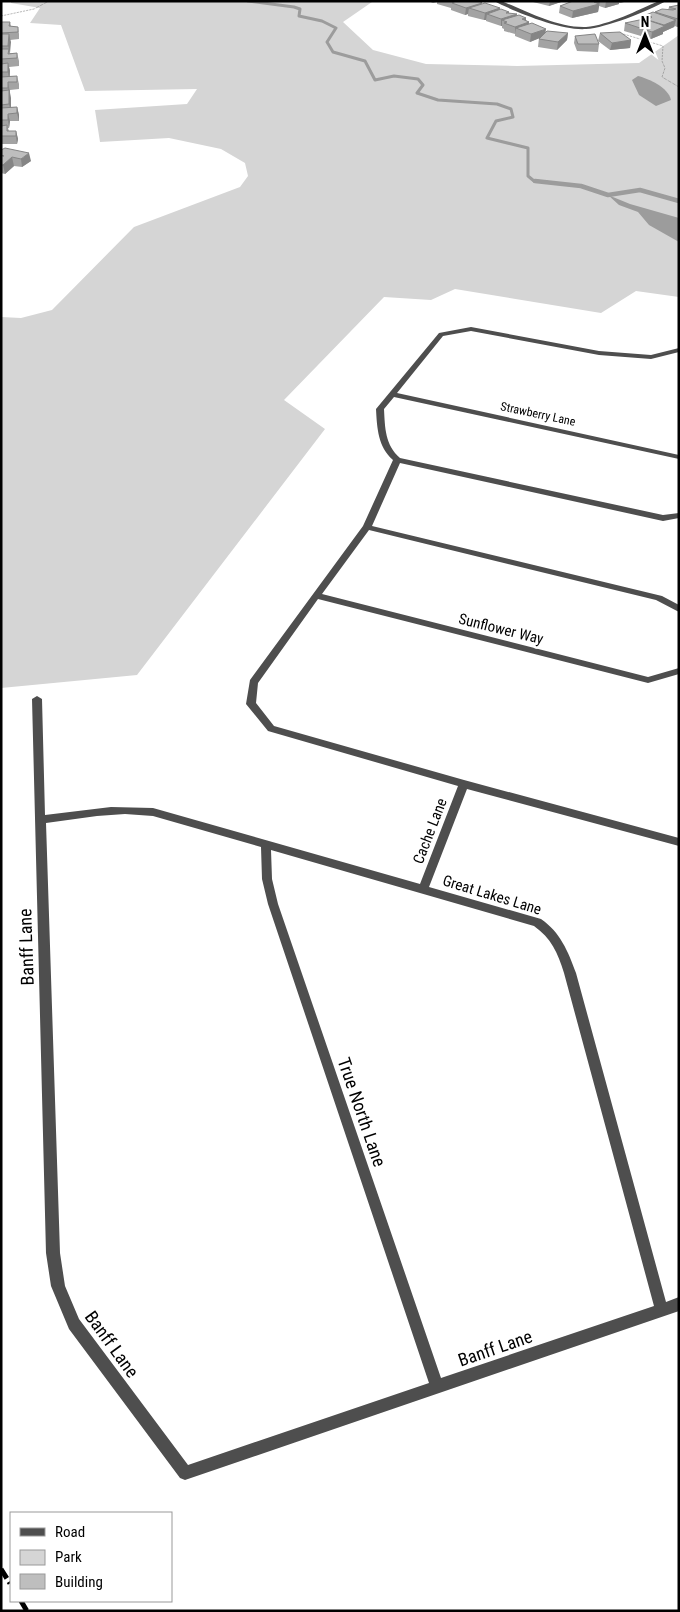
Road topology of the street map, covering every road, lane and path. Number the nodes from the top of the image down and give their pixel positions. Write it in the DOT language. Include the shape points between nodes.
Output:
graph roads {
  1 [pos="49,1"];
  2 [pos="496,1"];
  3 [pos="664,1"];
  4 [pos="1,16"];
  5 [pos="617,32"];
  6 [pos="679,88"];
  7 [pos="679,350"];
  8 [pos="392,394"];
  9 [pos="679,457"];
  10 [pos="397,460"];
  11 [pos="679,515"];
  12 [pos="367,527"];
  13 [pos="317,596"];
  14 [pos="679,609"];
  15 [pos="679,671"];
  16 [pos="37,698"];
  17 [pos="464,784"];
  18 [pos="40,820"];
  19 [pos="679,842"];
  20 [pos="266,845"];
  21 [pos="423,890"];
  22 [pos="679,1304"];
  23 [pos="662,1310"];
  24 [pos="437,1387"];
  1 -- 4 [label="path" via="34,9"];
  2 -- 3 [label="street" via="567,26 582,28"];
  5 -- 6 [label="path" via="663,46 665,68 662,77"];
  7 -- 8 [label="street" via="651,357 599,353 471,329 441,334"];
  8 -- 9 [label="street, Strawberry Lane"];
  8 -- 10 [label="street" via="380,409 381,432 389,454"];
  10 -- 11 [label="street" via="663,518"];
  10 -- 12 [label="street"];
  12 -- 13 [label="street"];
  12 -- 14 [label="street" via="659,598"];
  13 -- 15 [label="street, Sunflower Way" via="648,680"];
  13 -- 17 [label="street" via="253,682 252,704 270,729"];
  16 -- 18 [label="street, Banff Lane"];
  17 -- 19 [label="street"];
  17 -- 21 [label="street, Cache Lane"];
  18 -- 20 [label="street, Great Lakes Lane" via="135,809"];
  18 -- 24 [label="street, Banff Lane" via="53,1253 58,1286 74,1324 185,1472"];
  20 -- 21 [label="street, Great Lakes Lane"];
  20 -- 24 [label="street, True North Lane" via="267,878 273,904"];
  21 -- 23 [label="street, Great Lakes Lane" via="537,922 557,940 570,973"];
  22 -- 23 [label="street, Banff Lane"];
  23 -- 24 [label="street, Banff Lane"];
}
